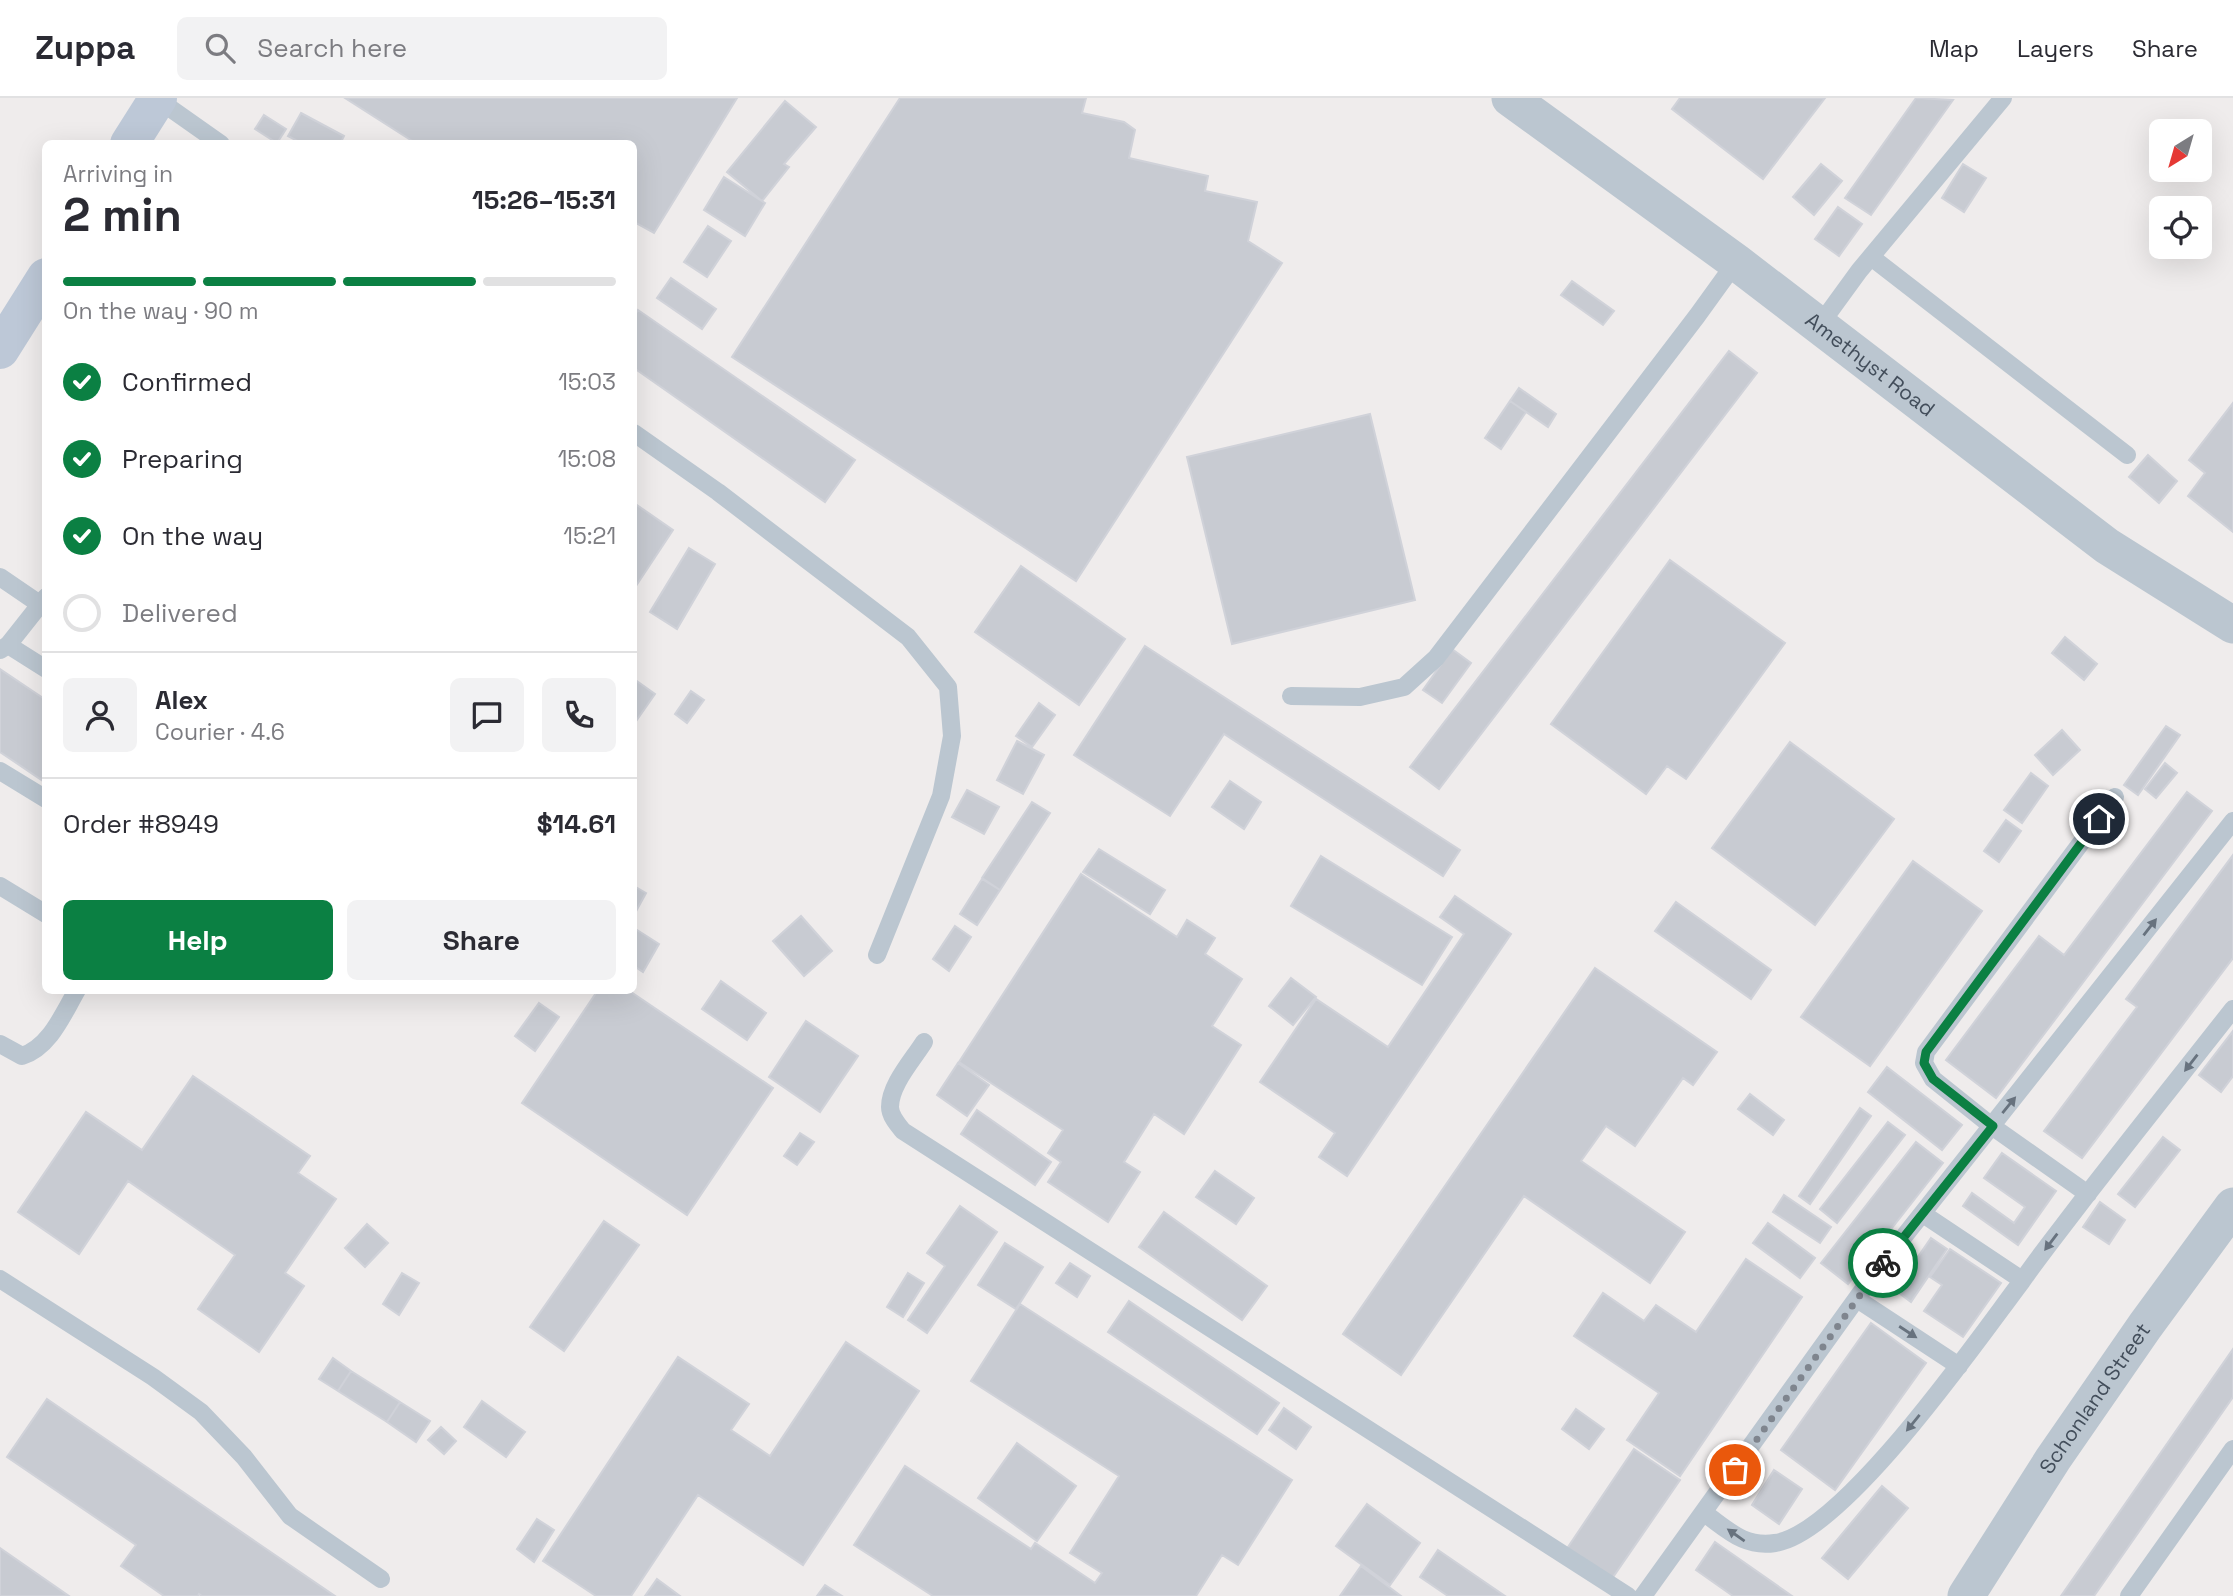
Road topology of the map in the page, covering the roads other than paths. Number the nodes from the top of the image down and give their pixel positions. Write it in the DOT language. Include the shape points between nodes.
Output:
graph roads {
  1 [pos="157,98"];
  2 [pos="1510,98"];
  3 [pos="2003,98"];
  4 [pos="131,140"];
  5 [pos="215,140"];
  6 [pos="1871,257"];
  7 [pos="1736,262"];
  8 [pos="42,283"];
  9 [pos="1819,326"];
  10 [pos="0,350"];
  11 [pos="637,435"];
  12 [pos="2127,455"];
  13 [pos="0,577"];
  14 [pos="42,600"];
  15 [pos="42,602"];
  16 [pos="2233,625"];
  17 [pos="4,648"];
  18 [pos="42,667"];
  19 [pos="1291,696"];
  20 [pos="0,771"];
  21 [pos="42,797"];
  22 [pos="2115,797"];
  23 [pos="2233,821"];
  24 [pos="0,886"];
  25 [pos="42,912"];
  26 [pos="877,955"];
  27 [pos="76,994"];
  28 [pos="2233,1009"];
  29 [pos="923,1042"];
  30 [pos="0,1044"];
  31 [pos="1993,1126"];
  32 [pos="2088,1194"];
  33 [pos="2233,1206"];
  34 [pos="1923,1213"];
  35 [pos="0,1279"];
  36 [pos="2022,1280"];
  37 [pos="1857,1298"];
  38 [pos="1959,1366"];
  39 [pos="2233,1449"];
  40 [pos="1704,1513"];
  41 [pos="381,1579"];
  42 [pos="1628,1596"];
  43 [pos="1643,1596"];
  44 [pos="1966,1596"];
  45 [pos="2129,1596"];
  1 -- 4 [label="main road"];
  1 -- 5 [label="lane"];
  2 -- 7 [label="street, Amethyst Road"];
  3 -- 6 [label="lane"];
  6 -- 9 [label="lane"];
  6 -- 12 [label="lane"];
  7 -- 9 [label="street, Amethyst Road"];
  7 -- 19 [label="lane" via="1436,658 1404,687 1360,697"];
  8 -- 10 [label="main road"];
  9 -- 16 [label="street, Amethyst Road" via="2107,546"];
  11 -- 26 [label="lane" via="908,637 948,687 952,736 941,796"];
  13 -- 14 [label="lane"];
  15 -- 17 [label="lane"];
  17 -- 18 [label="lane"];
  20 -- 21 [label="lane"];
  22 -- 31 [label="lane" via="1926,1052 1924,1063 1933,1079"];
  31 -- 23 [label="lane, one-way"];
  24 -- 25 [label="lane"];
  27 -- 30 [label="lane" via="47,1040 34,1052 22,1056"];
  28 -- 32 [label="lane, one-way"];
  29 -- 42 [label="lane" via="894,1089 889,1109 903,1131"];
  31 -- 32 [label="lane"];
  31 -- 34 [label="lane"];
  32 -- 36 [label="lane, one-way"];
  33 -- 44 [label="street, Schonland Street" via="2061,1448"];
  34 -- 36 [label="lane"];
  34 -- 37 [label="lane"];
  35 -- 41 [label="lane" via="201,1412 290,1516"];
  36 -- 38 [label="lane"];
  37 -- 38 [label="lane, one-way"];
  37 -- 40 [label="lane"];
  38 -- 40 [label="lane, one-way" via="1886,1455 1829,1514 1802,1533 1775,1543 1747,1543"];
  39 -- 45 [label="lane"];
  40 -- 43 [label="lane"];
}
